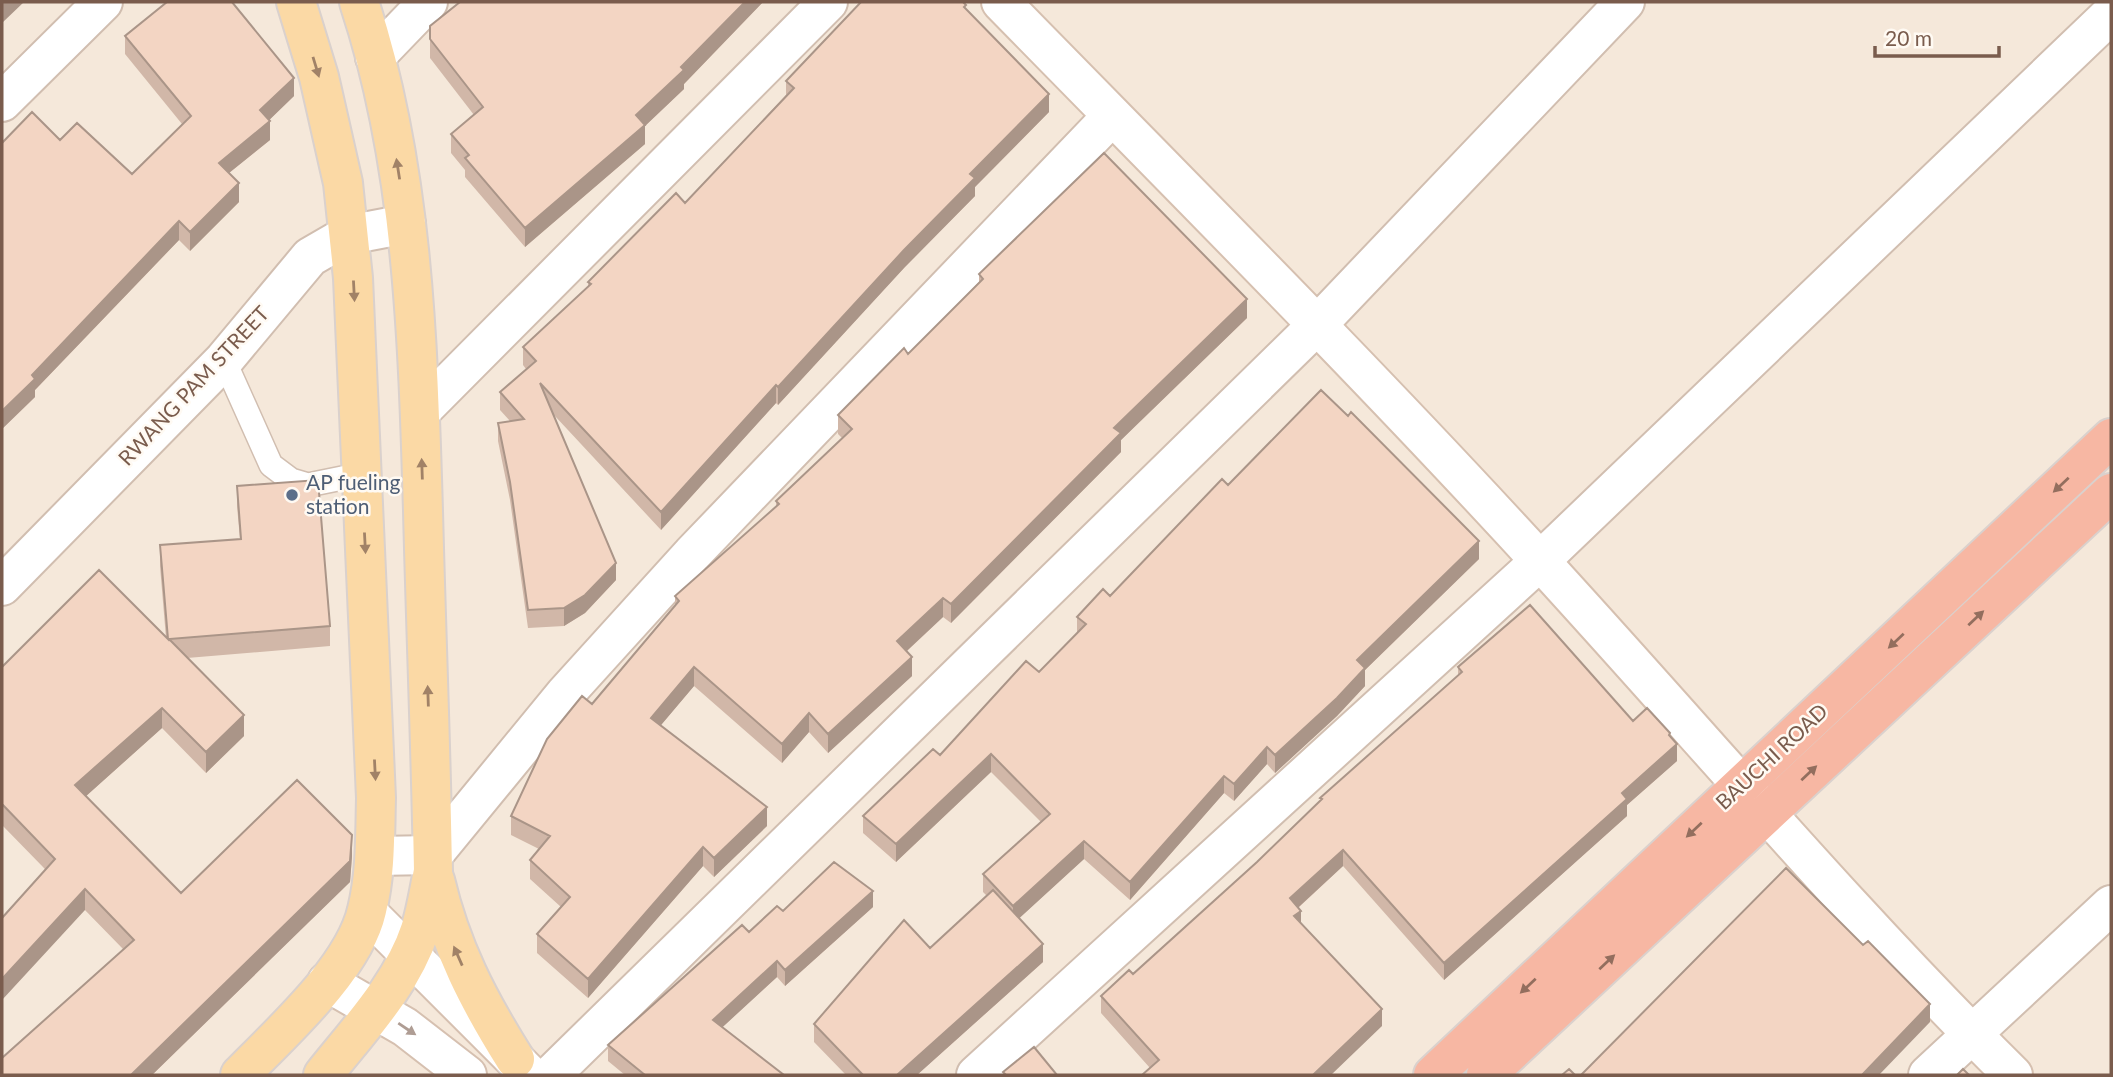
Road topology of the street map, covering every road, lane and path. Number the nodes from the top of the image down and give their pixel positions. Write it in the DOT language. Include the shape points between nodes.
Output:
graph roads {
  1 [pos="103,2"];
  2 [pos="296,2"];
  3 [pos="359,2"];
  4 [pos="428,2"];
  5 [pos="828,2"];
  6 [pos="1001,2"];
  7 [pos="1625,2"];
  8 [pos="2111,14"];
  9 [pos="375,57"];
  10 [pos="2,102"];
  11 [pos="1112,116"];
  12 [pos="406,224"];
  13 [pos="348,235"];
  14 [pos="1317,325"];
  15 [pos="224,360"];
  16 [pos="420,412"];
  17 [pos="2111,439"];
  18 [pos="362,474"];
  19 [pos="2111,493"];
  20 [pos="1540,561"];
  21 [pos="2,586"];
  22 [pos="1755,798"];
  23 [pos="375,856"];
  24 [pos="433,863"];
  25 [pos="2111,905"];
  26 [pos="367,912"];
  27 [pos="410,954"];
  28 [pos="327,982"];
  29 [pos="375,1009"];
  30 [pos="1972,1034"];
  31 [pos="523,1067"];
  32 [pos="240,1075"];
  33 [pos="323,1075"];
  34 [pos="467,1075"];
  35 [pos="551,1075"];
  36 [pos="976,1075"];
  37 [pos="1433,1075"];
  38 [pos="1486,1075"];
  39 [pos="1928,1075"];
  40 [pos="2013,1075"];
  1 -- 10 [label="street"];
  2 -- 13 [label="main road, one-way" via="319,77"];
  3 -- 9 [label="main road"];
  4 -- 9 [label="street"];
  5 -- 16 [label="street"];
  6 -- 11 [label="street"];
  7 -- 14 [label="street"];
  8 -- 20 [label="street"];
  12 -- 9 [label="main road, one-way"];
  11 -- 14 [label="street"];
  11 -- 24 [label="street" via="692,554 565,694"];
  12 -- 13 [label="street, RWANG PAM STREET"];
  12 -- 16 [label="main road"];
  13 -- 15 [label="street, RWANG PAM STREET" via="310,257"];
  13 -- 18 [label="main road, one-way"];
  14 -- 20 [label="street"];
  14 -- 35 [label="street"];
  15 -- 18 [label="lane" via="271,465 307,485"];
  15 -- 21 [label="street, RWANG PAM STREET"];
  24 -- 16 [label="main road, one-way"];
  17 -- 22 [label="highway, BAUCHI ROAD, one-way"];
  18 -- 23 [label="main road, one-way"];
  22 -- 19 [label="highway, BAUCHI ROAD, one-way"];
  20 -- 22 [label="street"];
  20 -- 36 [label="street"];
  22 -- 30 [label="street"];
  22 -- 37 [label="highway, BAUCHI ROAD, one-way"];
  38 -- 22 [label="highway, BAUCHI ROAD, one-way"];
  23 -- 24 [label="street"];
  23 -- 26 [label="main road"];
  24 -- 27 [label="main road" via="420,930"];
  31 -- 24 [label="main road, one-way" via="458,956 446,926"];
  25 -- 30 [label="street"];
  26 -- 27 [label="street"];
  26 -- 28 [label="main road"];
  27 -- 29 [label="main road"];
  27 -- 31 [label="street"];
  28 -- 29 [label="street"];
  28 -- 32 [label="main road"];
  29 -- 33 [label="main road"];
  29 -- 34 [label="street, one-way"];
  30 -- 39 [label="street"];
  30 -- 40 [label="street"];
}
